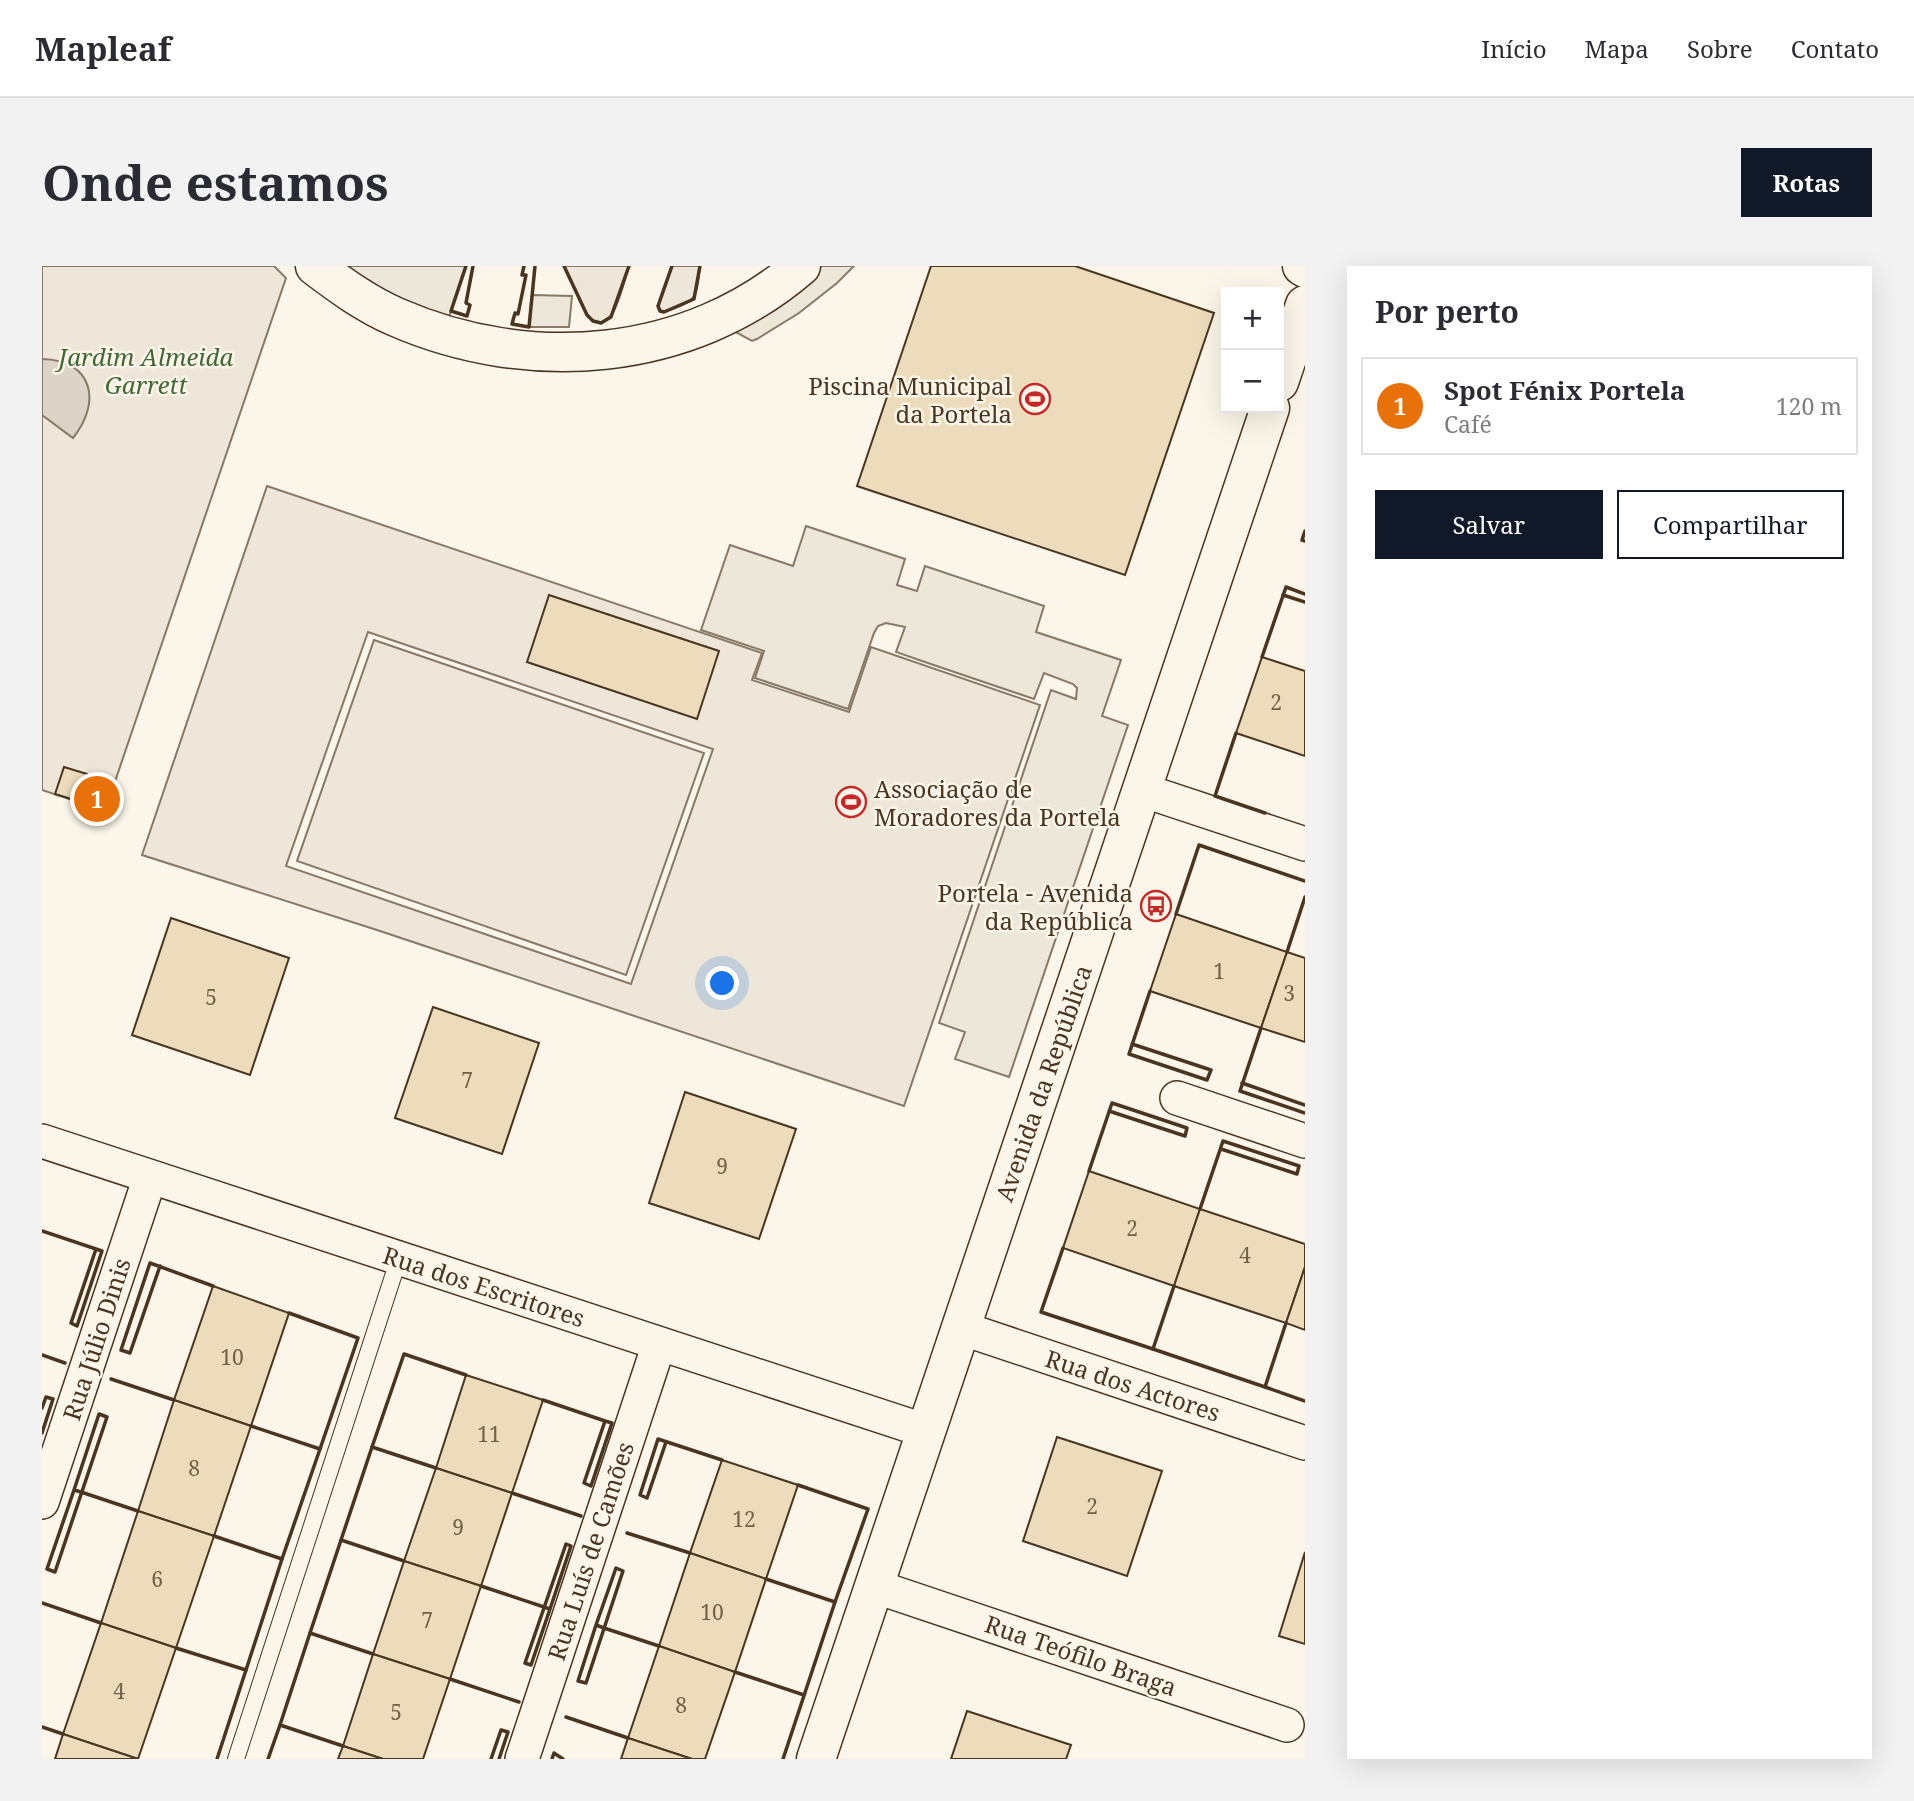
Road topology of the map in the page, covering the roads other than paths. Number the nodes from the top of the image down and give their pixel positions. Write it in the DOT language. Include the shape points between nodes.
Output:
graph roads {
  1 [pos="315,266"];
  2 [pos="801,266"];
  3 [pos="1305,305"];
  4 [pos="1284,367"];
  5 [pos="1268,413"];
  6 [pos="1142,790"];
  7 [pos="1305,844"];
  8 [pos="1177,1098"];
  9 [pos="42,1141"];
  10 [pos="1305,1141"];
  11 [pos="150,1177"];
  12 [pos="399,1258"];
  13 [pos="961,1328"];
  14 [pos="659,1344"];
  15 [pos="926,1432"];
  16 [pos="1305,1443"];
  17 [pos="42,1502"];
  18 [pos="874,1586"];
  19 [pos="1287,1725"];
  20 [pos="236,1759"];
  21 [pos="523,1759"];
  22 [pos="816,1759"];
  1 -- 2 [label="street" via="393,316 437,333 527,352 573,353 646,343 709,322 751,302"];
  3 -- 4 [label="street"];
  5 -- 6 [label="street, Avenida da República"];
  6 -- 7 [label="street"];
  6 -- 13 [label="street, Avenida da República"];
  8 -- 10 [label="street"];
  9 -- 11 [label="street, Rua dos Escritores"];
  11 -- 12 [label="street, Rua dos Escritores"];
  11 -- 17 [label="street, Rua Júlio Dinis"];
  12 -- 14 [label="street, Rua dos Escritores"];
  12 -- 20 [label="lane"];
  13 -- 15 [label="street, Avenida da República"];
  13 -- 16 [label="street, Rua dos Actores"];
  14 -- 15 [label="street, Rua dos Escritores"];
  14 -- 21 [label="street, Rua Luís de Camões"];
  15 -- 18 [label="street, Avenida da República"];
  18 -- 19 [label="street, Rua Teófilo Braga"];
  18 -- 22 [label="street, Avenida da República"];
}
